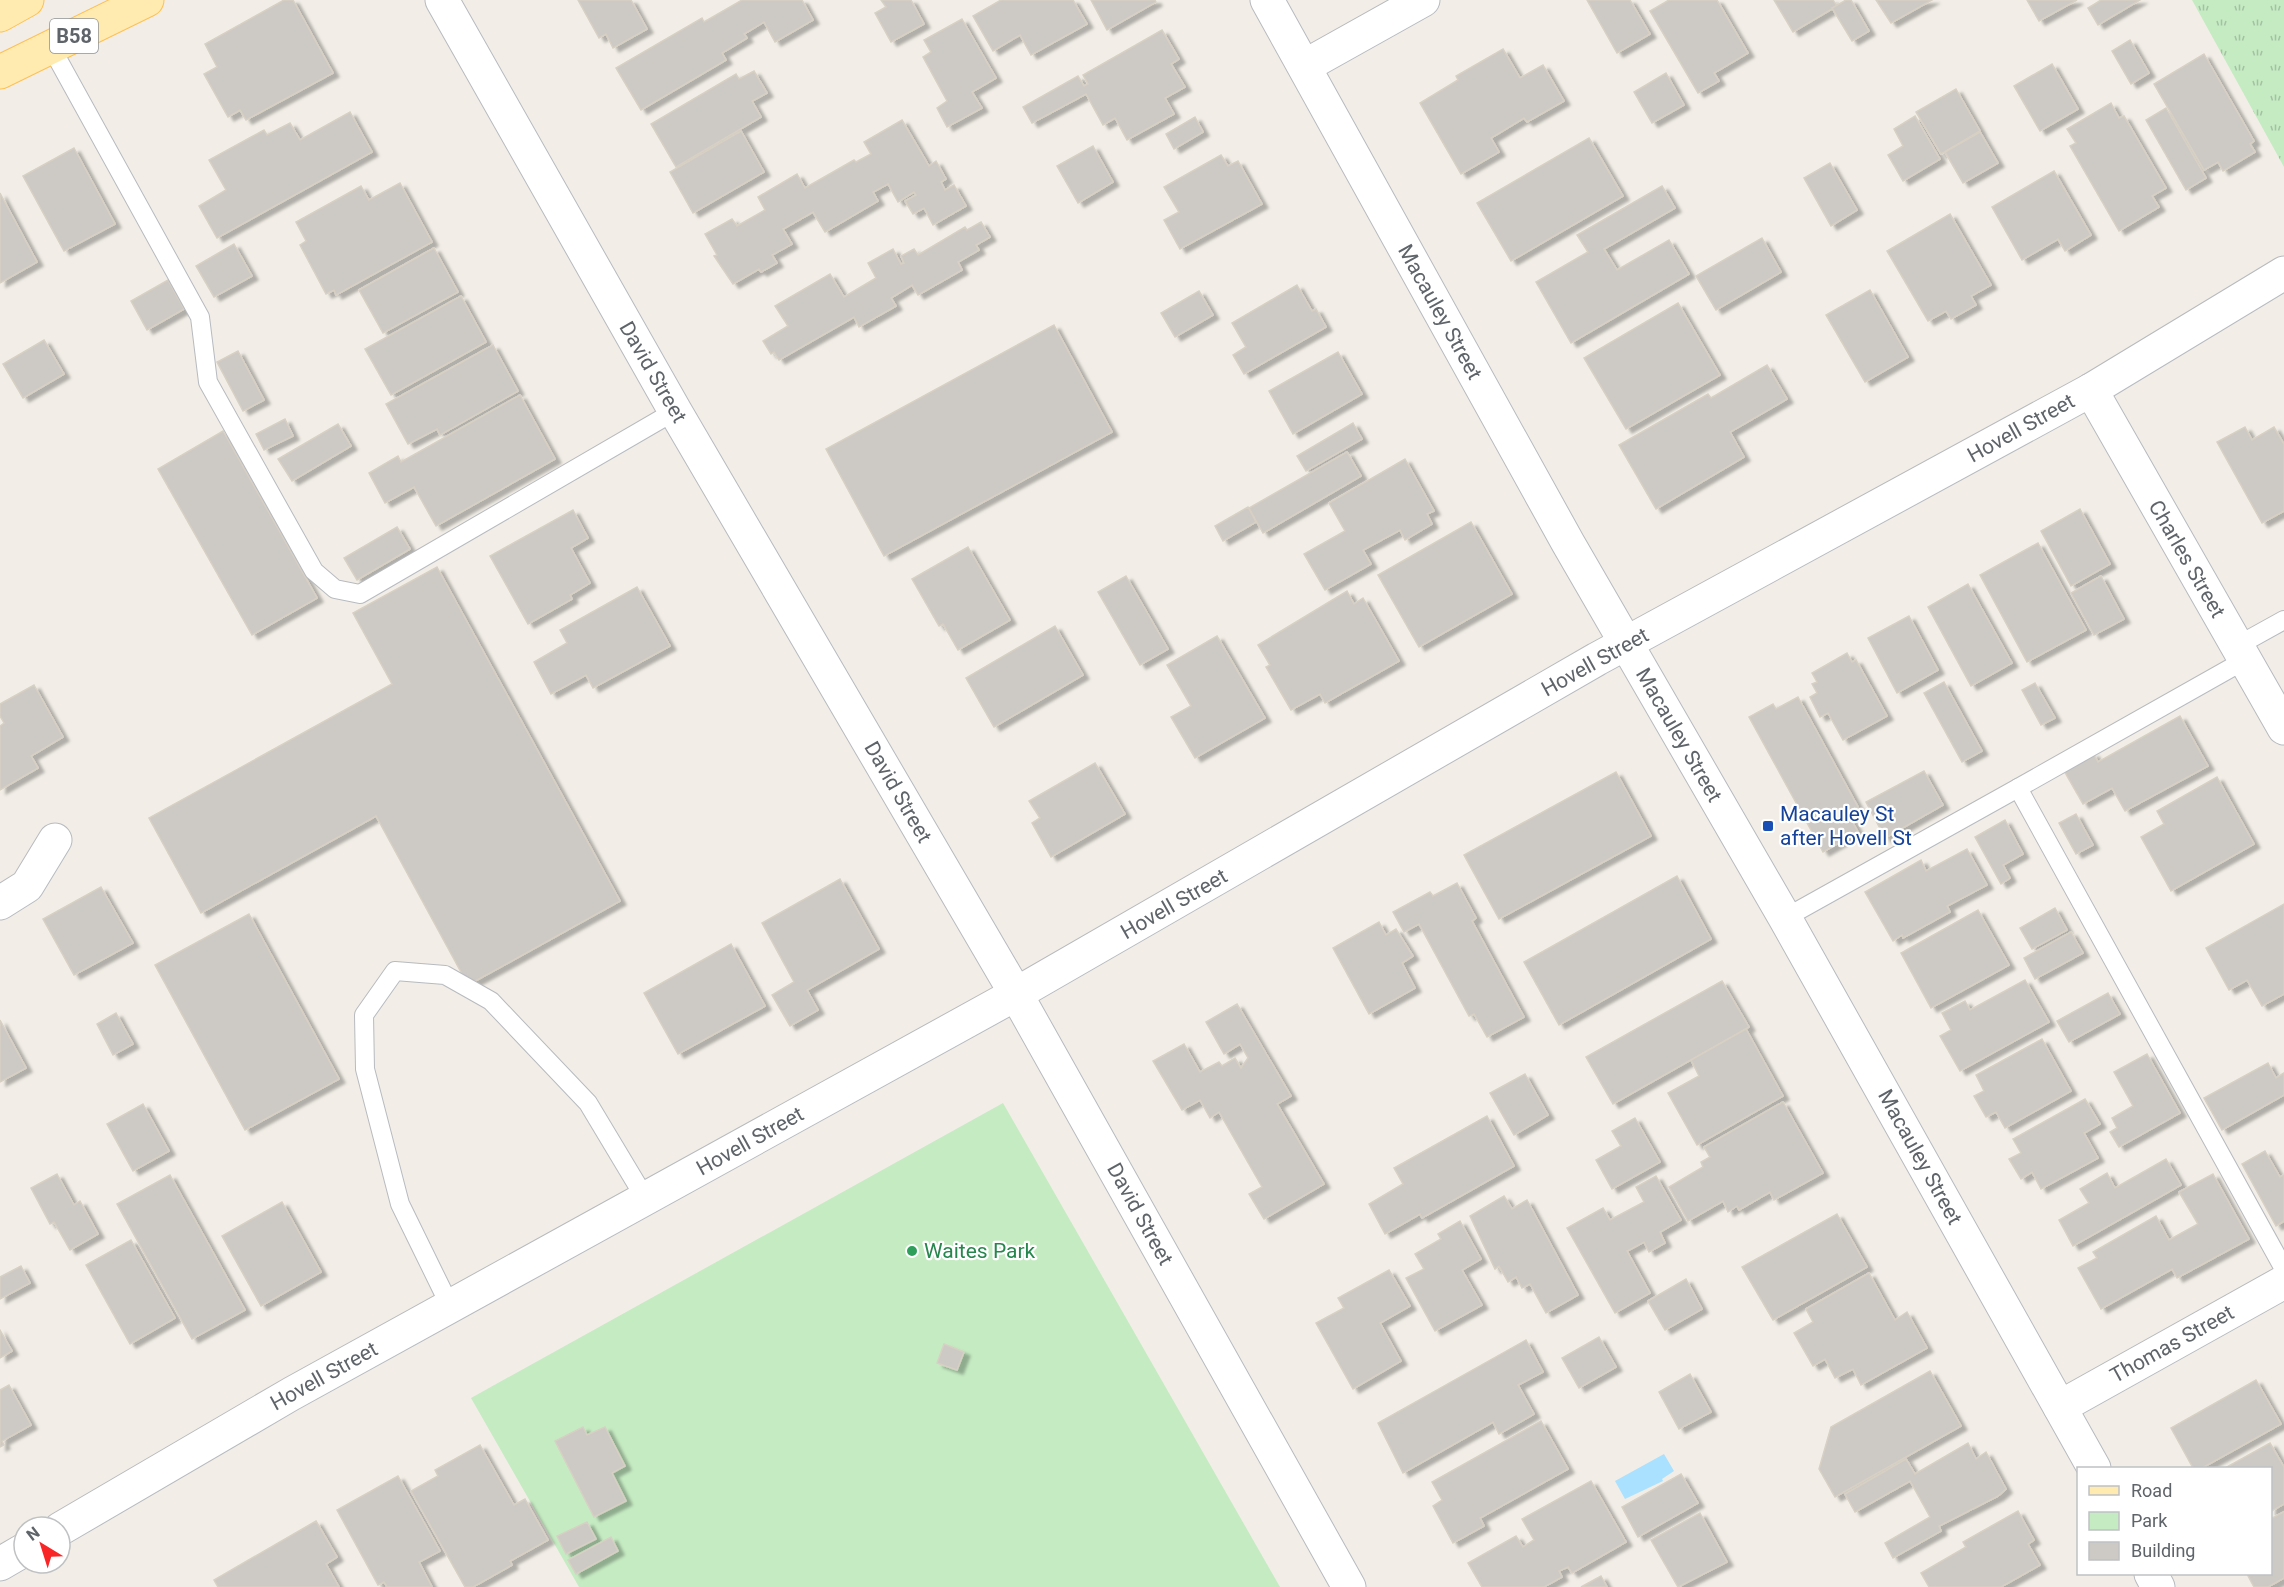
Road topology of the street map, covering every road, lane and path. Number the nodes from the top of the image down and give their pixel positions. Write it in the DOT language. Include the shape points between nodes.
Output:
graph roads {
  1 [pos="27,0"];
  2 [pos="147,0"];
  3 [pos="442,0"];
  4 [pos="1267,0"];
  5 [pos="1423,0"];
  6 [pos="0,15"];
  7 [pos="51,47"];
  8 [pos="1305,66"];
  9 [pos="0,72"];
  10 [pos="2284,273"];
  11 [pos="2091,390"];
  12 [pos="675,411"];
  13 [pos="2284,620"];
  14 [pos="1626,643"];
  15 [pos="2241,653"];
  16 [pos="2284,728"];
  17 [pos="2018,788"];
  18 [pos="55,840"];
  19 [pos="0,903"];
  20 [pos="1785,918"];
  21 [pos="1016,994"];
  22 [pos="645,1198"];
  23 [pos="2284,1269"];
  24 [pos="2284,1282"];
  25 [pos="450,1306"];
  26 [pos="2060,1407"];
  27 [pos="2093,1467"];
  28 [pos="72,1522"];
  29 [pos="1349,1587"];
  1 -- 6 [label="main road, B58"];
  2 -- 7 [label="main road, B58"];
  3 -- 12 [label="street, David Street"];
  4 -- 8 [label="street, Macauley Street"];
  5 -- 8 [label="street"];
  7 -- 9 [label="main road, B58"];
  7 -- 12 [label="lane" via="200,317 207,382 314,572 335,589 360,594"];
  8 -- 14 [label="street, Macauley Street"];
  10 -- 11 [label="street, Hovell Street"];
  11 -- 14 [label="street, Hovell Street"];
  11 -- 15 [label="street, Charles Street"];
  12 -- 21 [label="street, David Street"];
  13 -- 15 [label="lane"];
  14 -- 20 [label="street, Macauley Street"];
  14 -- 21 [label="street, Hovell Street"];
  15 -- 16 [label="street, Charles Street"];
  15 -- 17 [label="lane"];
  17 -- 20 [label="lane"];
  17 -- 23 [label="lane"];
  18 -- 19 [label="street" via="27,886"];
  20 -- 26 [label="street, Macauley Street"];
  21 -- 22 [label="street, Hovell Street"];
  21 -- 29 [label="street, David Street"];
  22 -- 25 [label="street, Hovell Street"];
  22 -- 25 [label="lane" via="588,1103 491,1001 445,975 395,972 364,1015 365,1069 400,1204"];
  24 -- 26 [label="street, Thomas Street"];
  25 -- 28 [label="street, Hovell Street"];
  26 -- 27 [label="street, Macauley Street"];
}
